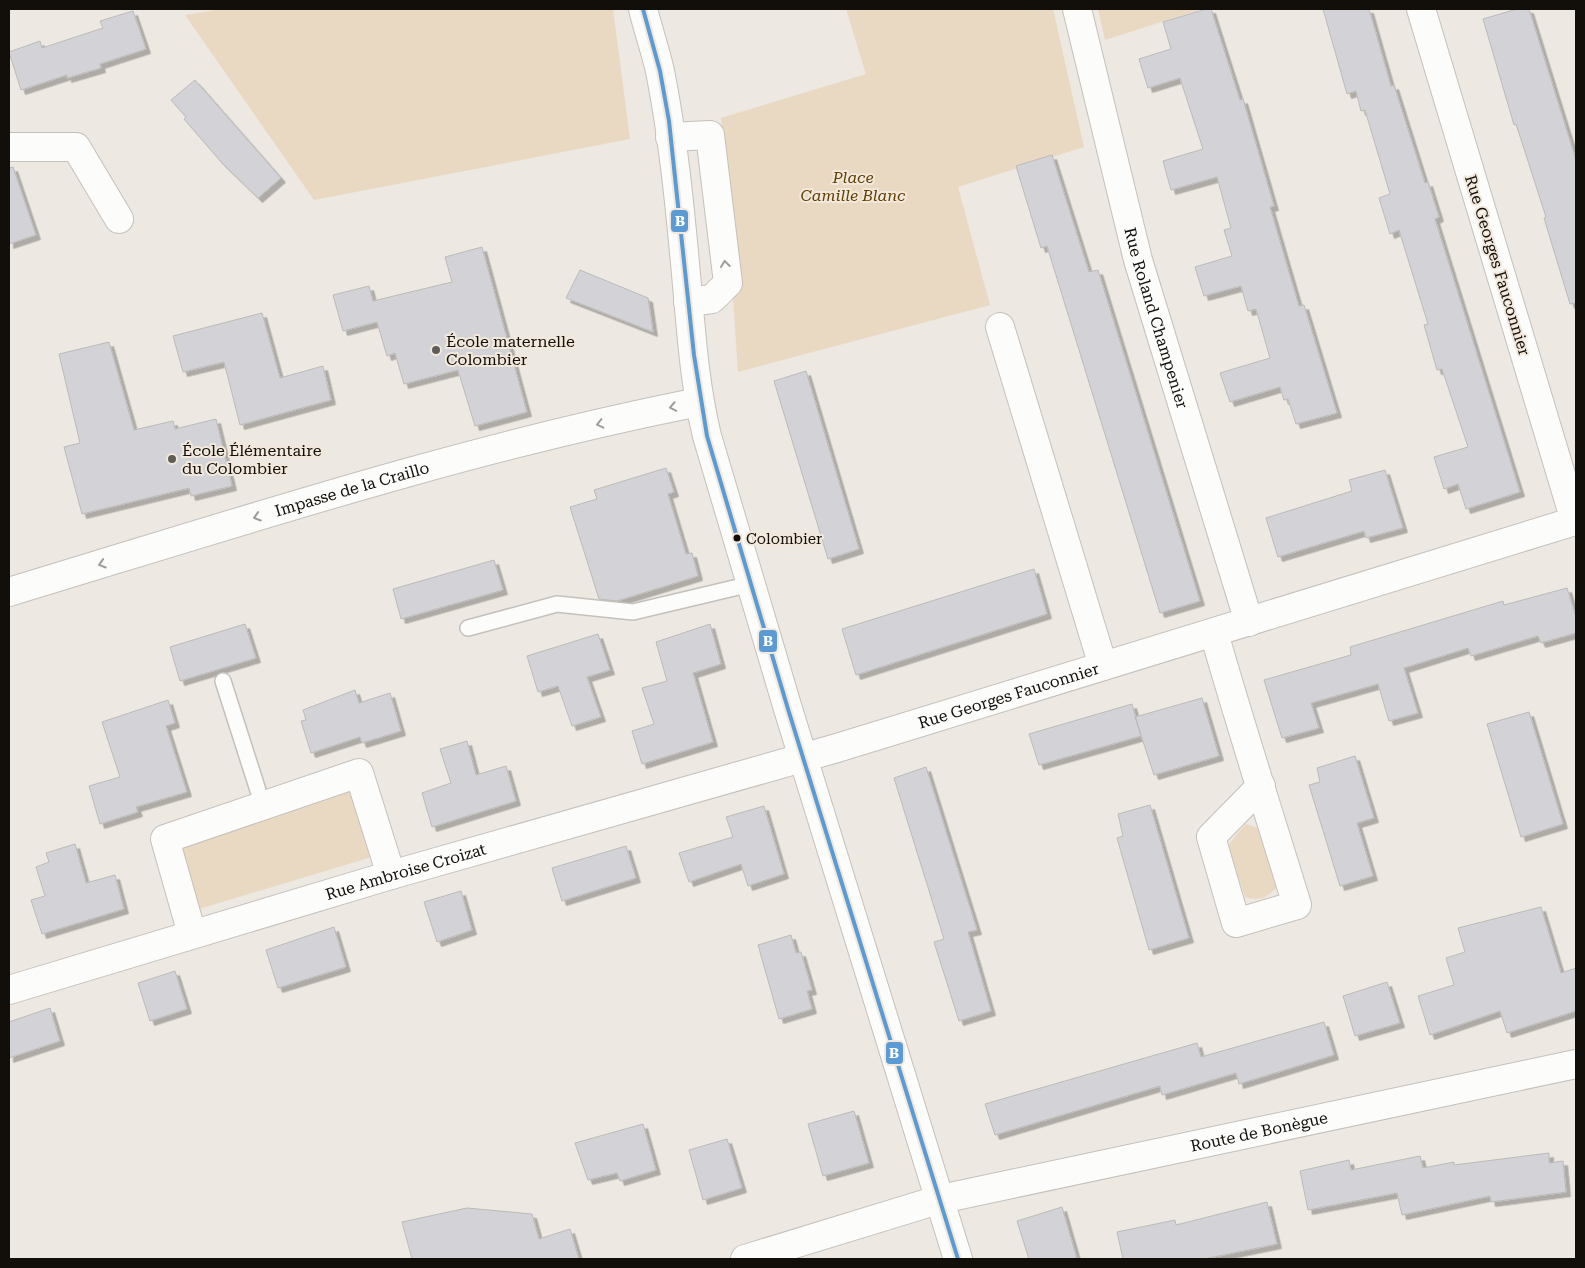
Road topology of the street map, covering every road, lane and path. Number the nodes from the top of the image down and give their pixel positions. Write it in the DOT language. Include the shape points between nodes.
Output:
graph roads {
  1 [pos="643,9"];
  2 [pos="1077,9"];
  3 [pos="1421,9"];
  4 [pos="670,137"];
  5 [pos="9,147"];
  6 [pos="119,219"];
  7 [pos="688,302"];
  8 [pos="1000,326"];
  9 [pos="699,402"];
  10 [pos="1576,523"];
  11 [pos="751,584"];
  12 [pos="9,592"];
  13 [pos="1249,622"];
  14 [pos="468,628"];
  15 [pos="1214,633"];
  16 [pos="1103,666"];
  17 [pos="223,681"];
  18 [pos="804,758"];
  19 [pos="1261,786"];
  20 [pos="263,806"];
  21 [pos="391,875"];
  22 [pos="192,934"];
  23 [pos="9,990"];
  24 [pos="1576,1064"];
  25 [pos="940,1199"];
  26 [pos="745,1259"];
  27 [pos="958,1259"];
  1 -- 4 [label="street" via="660,70"];
  2 -- 13 [label="street, Rue Roland Champenier" via="1138,260"];
  3 -- 10 [label="street, Rue Georges Fauconnier"];
  4 -- 7 [label="street"];
  7 -- 4 [label="street, one-way" via="712,299 728,283 710,135"];
  5 -- 6 [label="street" via="76,146"];
  7 -- 9 [label="street"];
  8 -- 16 [label="street"];
  9 -- 11 [label="street"];
  9 -- 12 [label="street, Impasse de la Craillo, one-way" via="549,435 340,492"];
  10 -- 13 [label="street, Rue Georges Fauconnier"];
  11 -- 14 [label="lane" via="633,612 557,604"];
  11 -- 18 [label="street"];
  13 -- 15 [label="street, Rue Georges Fauconnier"];
  15 -- 16 [label="street, Rue Georges Fauconnier"];
  15 -- 19 [label="street"];
  16 -- 18 [label="street, Rue Georges Fauconnier"];
  17 -- 20 [label="lane"];
  18 -- 21 [label="street, Rue Ambroise Croizat"];
  18 -- 25 [label="street"];
  19 -- 19 [label="street" via="1296,904 1236,923 1211,838"];
  20 -- 21 [label="street" via="359,773"];
  20 -- 22 [label="street" via="165,839"];
  21 -- 22 [label="street, Rue Ambroise Croizat"];
  22 -- 23 [label="street, Rue Ambroise Croizat"];
  24 -- 25 [label="street, Route de Bonègue"];
  25 -- 26 [label="street, Route de Bonègue"];
  25 -- 27 [label="street"];
}
